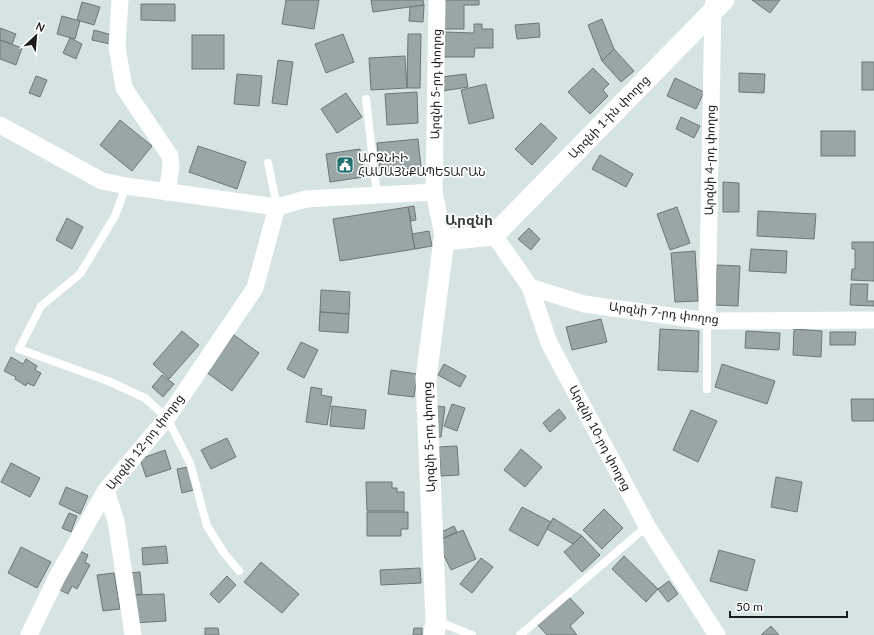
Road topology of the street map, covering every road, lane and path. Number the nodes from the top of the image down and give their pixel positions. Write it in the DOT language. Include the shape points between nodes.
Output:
graph roads {
  1 [pos="120,0"];
  2 [pos="437,0"];
  3 [pos="716,4"];
  4 [pos="366,99"];
  5 [pos="0,125"];
  6 [pos="268,163"];
  7 [pos="126,186"];
  8 [pos="167,192"];
  9 [pos="434,192"];
  10 [pos="377,195"];
  11 [pos="277,207"];
  12 [pos="494,235"];
  13 [pos="444,240"];
  14 [pos="530,287"];
  15 [pos="874,320"];
  16 [pos="707,321"];
  17 [pos="707,389"];
  18 [pos="167,418"];
  19 [pos="106,490"];
  20 [pos="648,526"];
  21 [pos="239,571"];
  22 [pos="435,628"];
  23 [pos="29,635"];
  24 [pos="133,635"];
  25 [pos="472,635"];
  26 [pos="520,635"];
  27 [pos="718,635"];
  1 -- 8 [label="street" via="117,47 124,88 170,156"];
  2 -- 9 [label="street, Արզնի 5-րդ փողոց"];
  3 -- 12 [label="street, Արզնի 1-ին փողոց"];
  3 -- 16 [label="street, Արզնի 4-րդ փողոց"];
  4 -- 10 [label="lane"];
  5 -- 7 [label="street" via="102,181"];
  6 -- 11 [label="lane"];
  7 -- 8 [label="street"];
  7 -- 18 [label="lane" via="115,216 80,274 41,306 19,349 108,381 145,398"];
  8 -- 11 [label="street"];
  9 -- 10 [label="street"];
  9 -- 13 [label="street, Արզնի 5-րդ փողոց"];
  10 -- 11 [label="street" via="306,199"];
  11 -- 18 [label="street, Արզնի 12-րդ փողոց" via="255,288"];
  12 -- 13 [label="street"];
  12 -- 14 [label="street, Արզնի 10-րդ փողոց"];
  13 -- 22 [label="street, Արզնի 5-րդ փողոց" via="426,378"];
  14 -- 16 [label="street, Արզնի 7-րդ փողոց" via="584,304"];
  14 -- 20 [label="street, Արզնի 10-րդ փողոց" via="549,343"];
  15 -- 16 [label="street, Արզնի 7-րդ փողոց"];
  16 -- 17 [label="lane"];
  18 -- 19 [label="street, Արզնի 12-րդ փողոց"];
  18 -- 21 [label="lane" via="190,463 207,526"];
  19 -- 23 [label="street, Արզնի 12-րդ փողոց" via="57,577"];
  19 -- 24 [label="street" via="116,520"];
  20 -- 26 [label="lane"];
  20 -- 27 [label="street, Արզնի 10-րդ փողոց"];
  22 -- 25 [label="lane"];
}
